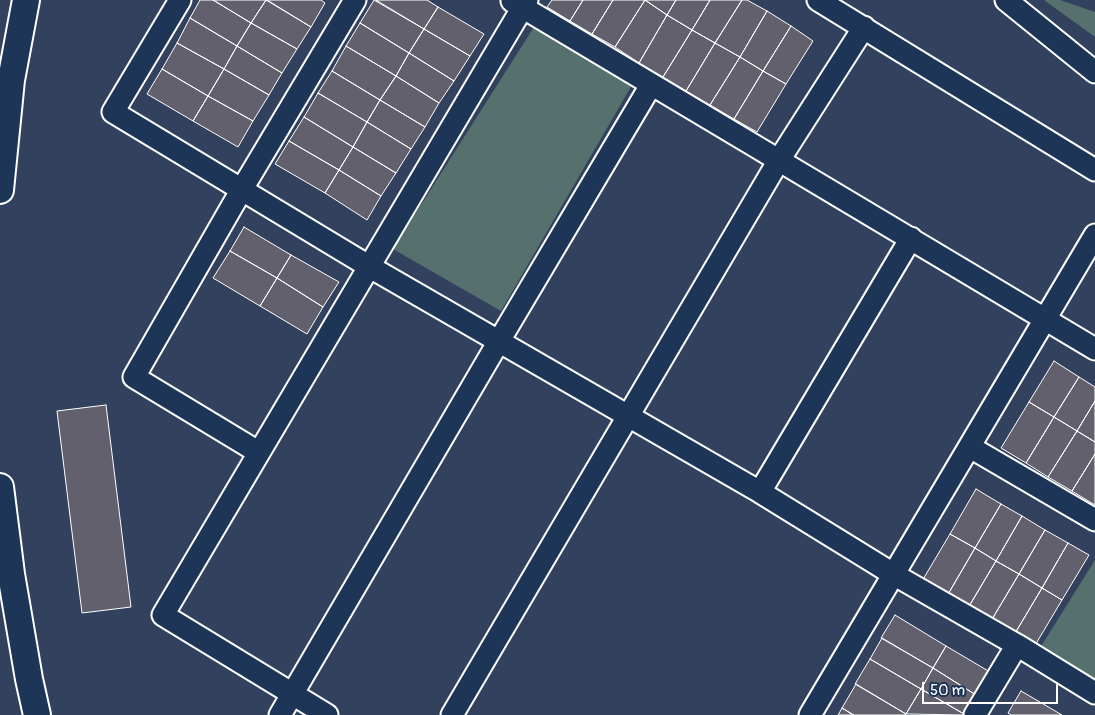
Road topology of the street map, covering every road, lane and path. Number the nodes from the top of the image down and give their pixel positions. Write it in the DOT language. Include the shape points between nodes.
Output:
graph roads {
  1 [pos="26,0"];
  2 [pos="180,0"];
  3 [pos="355,0"];
  4 [pos="818,0"];
  5 [pos="1006,0"];
  6 [pos="520,2"];
  7 [pos="864,27"];
  8 [pos="1095,72"];
  9 [pos="651,85"];
  10 [pos="780,160"];
  11 [pos="1095,170"];
  12 [pos="242,189"];
  13 [pos="0,190"];
  14 [pos="1095,235"];
  15 [pos="911,238"];
  16 [pos="370,267"];
  17 [pos="1044,318"];
  18 [pos="499,341"];
  19 [pos="1095,349"];
  20 [pos="629,416"];
  21 [pos="970,447"];
  22 [pos="258,452"];
  23 [pos="0,487"];
  24 [pos="760,492"];
  25 [pos="1095,520"];
  26 [pos="893,574"];
  27 [pos="1016,645"];
  28 [pos="1095,693"];
  29 [pos="293,694"];
  30 [pos="37,715"];
  31 [pos="280,715"];
  32 [pos="328,715"];
  33 [pos="452,715"];
  34 [pos="810,715"];
  35 [pos="975,715"];
  1 -- 13 [label="street" via="11,80"];
  2 -- 12 [label="street" via="113,112"];
  3 -- 12 [label="street"];
  4 -- 7 [label="street"];
  5 -- 8 [label="street"];
  6 -- 9 [label="street"];
  6 -- 16 [label="street"];
  7 -- 10 [label="street"];
  7 -- 11 [label="street"];
  9 -- 10 [label="street"];
  9 -- 18 [label="street"];
  10 -- 15 [label="street"];
  10 -- 20 [label="street"];
  12 -- 16 [label="street"];
  12 -- 22 [label="street" via="134,377"];
  14 -- 17 [label="street"];
  15 -- 17 [label="street"];
  15 -- 24 [label="street"];
  16 -- 18 [label="street"];
  16 -- 22 [label="street"];
  17 -- 19 [label="street"];
  17 -- 21 [label="street"];
  18 -- 20 [label="street"];
  18 -- 29 [label="street"];
  20 -- 24 [label="street"];
  20 -- 33 [label="street"];
  21 -- 25 [label="street"];
  21 -- 26 [label="street"];
  22 -- 29 [label="street" via="163,615"];
  23 -- 30 [label="street" via="10,574"];
  24 -- 26 [label="street"];
  26 -- 27 [label="street"];
  26 -- 34 [label="street"];
  27 -- 28 [label="street"];
  27 -- 35 [label="street"];
  29 -- 31 [label="street"];
  29 -- 32 [label="street"];
}
